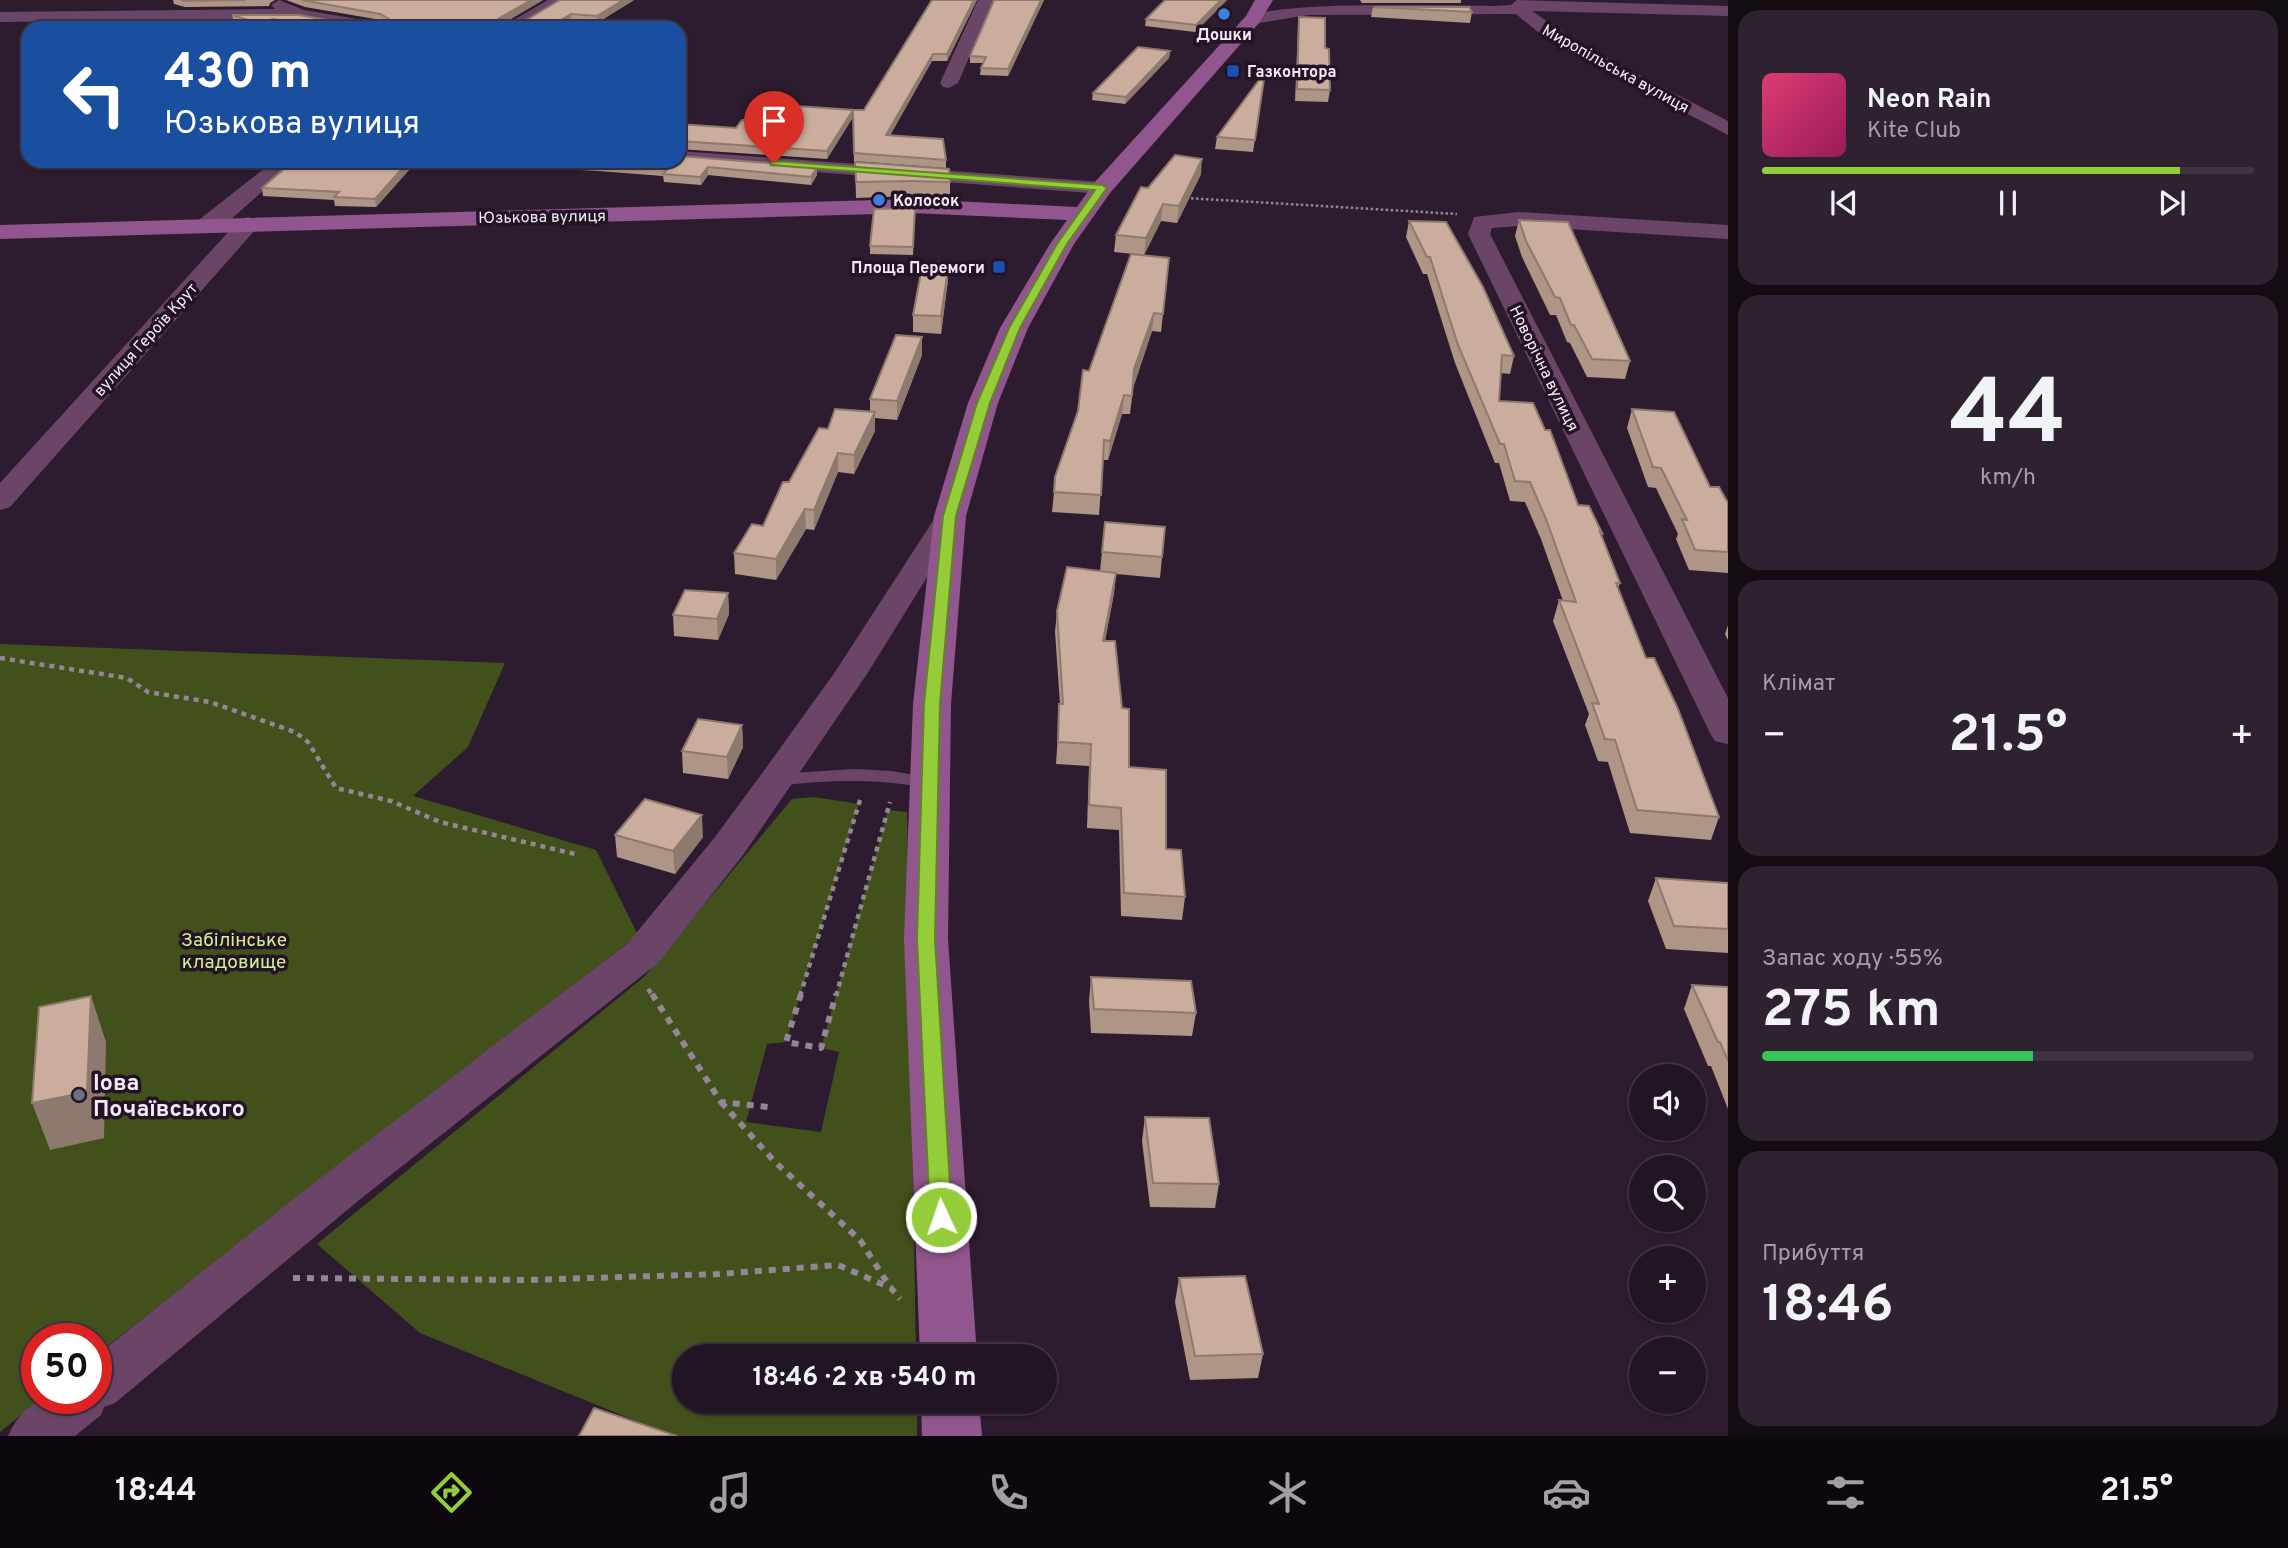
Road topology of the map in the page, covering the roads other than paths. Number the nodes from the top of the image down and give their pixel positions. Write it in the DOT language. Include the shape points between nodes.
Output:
graph roads {
  1 [pos="268,0"];
  2 [pos="560,0"];
  3 [pos="986,0"];
  4 [pos="1264,0"];
  5 [pos="1290,0"];
  6 [pos="1522,3"];
  7 [pos="1371,5"];
  8 [pos="1344,9"];
  9 [pos="1728,11"];
  10 [pos="300,14"];
  11 [pos="0,17"];
  12 [pos="1253,19"];
  13 [pos="340,21"];
  14 [pos="521,21"];
  15 [pos="949,83"];
  16 [pos="1728,129"];
  17 [pos="686,158"];
  18 [pos="278,168"];
  19 [pos="1099,192"];
  20 [pos="208,224"];
  21 [pos="248,224"];
  22 [pos="0,232"];
  23 [pos="1728,232"];
  24 [pos="41,454"];
  25 [pos="0,458"];
  26 [pos="0,501"];
  27 [pos="950,516"];
  28 [pos="1728,733"];
  29 [pos="776,780"];
  30 [pos="914,780"];
  31 [pos="947,1344"];
  32 [pos="112,1374"];
  33 [pos="62,1414"];
  34 [pos="951,1414"];
  35 [pos="35,1436"];
  36 [pos="952,1436"];
  1 -- 10 [label="street"];
  2 -- 14 [label="street"];
  3 -- 15 [label="street"];
  4 -- 12 [label="main road"];
  5 -- 8 [label="street"];
  6 -- 7 [label="street" via="1517,9 1494,11"];
  6 -- 9 [label="street"];
  6 -- 16 [label="street, Миропільська вулиця" via="1524,16 1568,43"];
  7 -- 8 [label="street"];
  8 -- 12 [label="street"];
  10 -- 11 [label="street"];
  10 -- 13 [label="street"];
  12 -- 19 [label="main road"];
  17 -- 19 [label="street"];
  18 -- 20 [label="street"];
  19 -- 21 [label="main road, Юзькова вулиця" via="912,206"];
  19 -- 27 [label="main road" via="1062,244 1014,328 984,403"];
  20 -- 21 [label="main road, Юзькова вулиця"];
  20 -- 22 [label="main road, Юзькова вулиця"];
  21 -- 24 [label="street, вулиця Героїв Крут"];
  23 -- 28 [label="street, Новорічна вулиця" via="1519,219 1482,222 1479,234"];
  24 -- 25 [label="street"];
  24 -- 26 [label="street, вулиця Героїв Крут"];
  27 -- 29 [label="street"];
  27 -- 30 [label="main road" via="932,704"];
  29 -- 30 [label="lane" via="867,776"];
  29 -- 32 [label="street" via="643,953"];
  30 -- 31 [label="main road"];
  33 -- 35 [label="street"];
  34 -- 36 [label="main road"];
}
